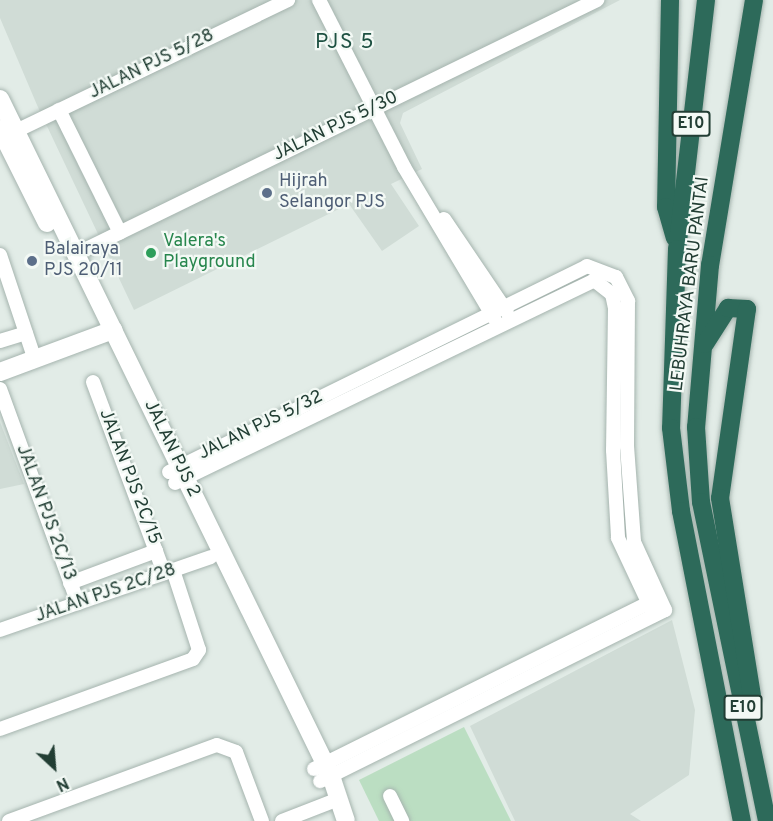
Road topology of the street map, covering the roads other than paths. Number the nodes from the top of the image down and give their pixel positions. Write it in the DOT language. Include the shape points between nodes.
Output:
graph roads {
  1 [pos="288,0"];
  2 [pos="319,0"];
  3 [pos="597,0"];
  4 [pos="670,0"];
  5 [pos="706,0"];
  6 [pos="753,0"];
  7 [pos="0,99"];
  8 [pos="374,109"];
  9 [pos="59,110"];
  10 [pos="8,130"];
  11 [pos="120,233"];
  12 [pos="677,249"];
  13 [pos="76,254"];
  14 [pos="0,255"];
  15 [pos="500,314"];
  16 [pos="108,332"];
  17 [pos="26,333"];
  18 [pos="0,342"];
  19 [pos="700,354"];
  20 [pos="35,360"];
  21 [pos="0,372"];
  22 [pos="93,382"];
  23 [pos="0,389"];
  24 [pos="177,475"];
  25 [pos="156,551"];
  26 [pos="211,557"];
  27 [pos="169,572"];
  28 [pos="70,583"];
  29 [pos="78,603"];
  30 [pos="0,630"];
  31 [pos="0,729"];
  32 [pos="323,772"];
  33 [pos="390,796"];
  34 [pos="336,801"];
  35 [pos="300,818"];
  36 [pos="9,821"];
  37 [pos="262,821"];
  38 [pos="282,821"];
  39 [pos="346,821"];
  40 [pos="402,821"];
  41 [pos="742,821"];
  42 [pos="767,821"];
  43 [pos="772,821"];
  1 -- 9 [label="street, JALAN PJS 5/28"];
  2 -- 8 [label="street"];
  3 -- 8 [label="street, JALAN PJS 5/30"];
  4 -- 12 [label="highway" via="666,207"];
  5 -- 12 [label="highway, LEBUHRAYA BARU PANTAI / E10"];
  6 -- 19 [label="highway, LEBUHRAYA BARU PANTAI / E10"];
  7 -- 10 [label="main road, JALAN PJS 2"];
  8 -- 11 [label="street, JALAN PJS 5/30"];
  8 -- 15 [label="street" via="404,167"];
  9 -- 10 [label="street, JALAN PJS 5/28"];
  9 -- 11 [label="street"];
  10 -- 13 [label="main road, JALAN PJS 2"];
  10 -- 16 [label="main road"];
  11 -- 13 [label="street, JALAN PJS 5/30"];
  12 -- 41 [label="highway, LEBUHRAYA BARU PANTAI / E10" via="672,428 699,606"];
  13 -- 16 [label="main road, JALAN PJS 2"];
  14 -- 17 [label="street"];
  15 -- 24 [label="street, JALAN PJS 5/32"];
  15 -- 32 [label="street, JALAN PJS 5/32" via="588,266 616,277 628,301 627,446 634,542 654,605"];
  16 -- 20 [label="main road"];
  16 -- 24 [label="main road, JALAN PJS 2"];
  17 -- 18 [label="street"];
  17 -- 20 [label="street"];
  19 -- 42 [label="highway, LEBUHRAYA BARU PANTAI / E10" via="701,502"];
  19 -- 43 [label="highway" via="728,308 747,309 720,498"];
  20 -- 21 [label="main road"];
  22 -- 25 [label="street, JALAN PJS 2C/15"];
  23 -- 28 [label="street, JALAN PJS 2C/13"];
  24 -- 26 [label="main road, JALAN PJS 2"];
  24 -- 32 [label="main road, JALAN PJS 2"];
  25 -- 27 [label="street, JALAN PJS 2C/15"];
  25 -- 28 [label="street"];
  26 -- 27 [label="street, JALAN PJS 2C/28"];
  26 -- 32 [label="main road, JALAN PJS 2"];
  27 -- 29 [label="street, JALAN PJS 2C/28"];
  27 -- 31 [label="street, JALAN PJS 2C/15" via="199,650 193,659"];
  28 -- 29 [label="street, JALAN PJS 2C/13"];
  29 -- 30 [label="street, JALAN PJS 2C/28"];
  32 -- 34 [label="main road, JALAN PJS 2"];
  33 -- 40 [label="street"];
  34 -- 35 [label="street"];
  34 -- 39 [label="main road, JALAN PJS 2"];
  35 -- 38 [label="street"];
  36 -- 37 [label="street" via="217,745 236,752"];
}
